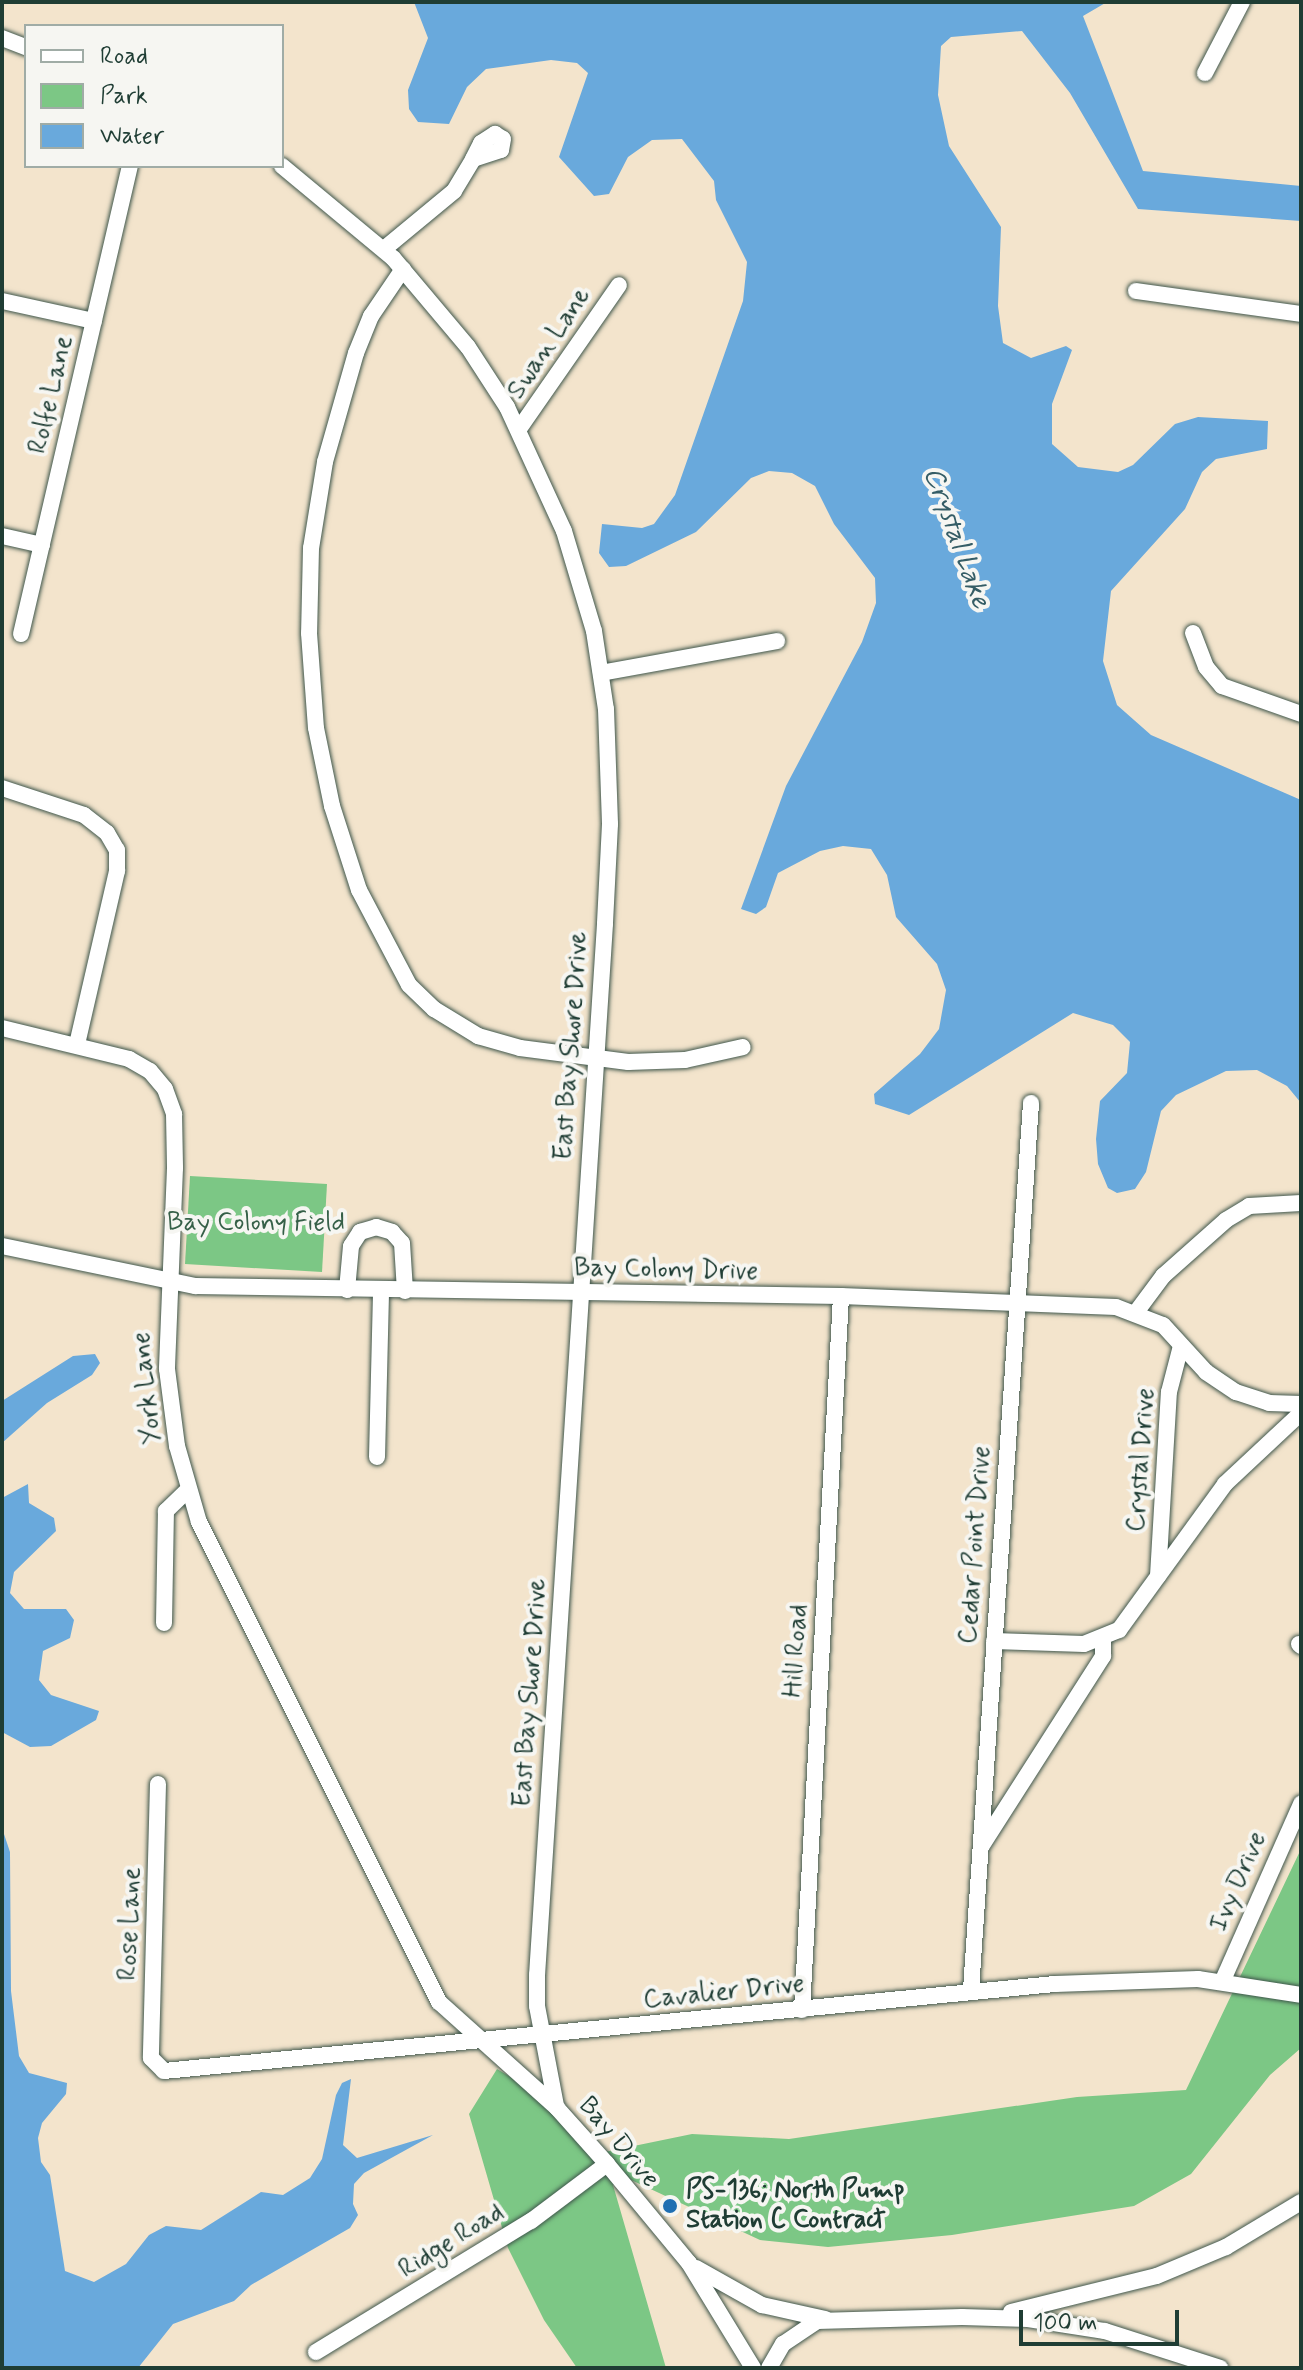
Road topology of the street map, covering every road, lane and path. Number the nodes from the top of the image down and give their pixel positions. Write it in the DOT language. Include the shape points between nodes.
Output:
graph roads {
  1 [pos="1242,2"];
  2 [pos="2,38"];
  3 [pos="24,46"];
  4 [pos="1205,73"];
  5 [pos="473,159"];
  6 [pos="130,168"];
  7 [pos="284,168"];
  8 [pos="384,249"];
  9 [pos="403,269"];
  10 [pos="619,285"];
  11 [pos="1136,291"];
  12 [pos="2,301"];
  13 [pos="1301,314"];
  14 [pos="94,321"];
  15 [pos="519,429"];
  16 [pos="2,536"];
  17 [pos="42,545"];
  18 [pos="1193,633"];
  19 [pos="21,634"];
  20 [pos="777,641"];
  21 [pos="601,673"];
  22 [pos="1301,714"];
  23 [pos="2,788"];
  24 [pos="2,1028"];
  25 [pos="77,1044"];
  26 [pos="743,1047"];
  27 [pos="594,1058"];
  28 [pos="1031,1103"];
  29 [pos="1301,1203"];
  30 [pos="2,1246"];
  31 [pos="168,1283"];
  32 [pos="347,1290"];
  33 [pos="381,1290"];
  34 [pos="405,1291"];
  35 [pos="579,1294"];
  36 [pos="841,1296"];
  37 [pos="1016,1303"];
  38 [pos="1137,1311"];
  39 [pos="1181,1346"];
  40 [pos="1301,1404"];
  41 [pos="1301,1413"];
  42 [pos="377,1457"];
  43 [pos="188,1490"];
  44 [pos="1158,1577"];
  45 [pos="164,1623"];
  46 [pos="1103,1640"];
  47 [pos="994,1641"];
  48 [pos="158,1784"];
  49 [pos="1301,1804"];
  50 [pos="980,1849"];
  51 [pos="1223,1980"];
  52 [pos="971,1990"];
  53 [pos="1301,1995"];
  54 [pos="802,2010"];
  55 [pos="546,2035"];
  56 [pos="484,2040"];
  57 [pos="154,2065"];
  58 [pos="556,2106"];
  59 [pos="607,2164"];
  60 [pos="1301,2202"];
  61 [pos="689,2263"];
  62 [pos="973,2317"];
  63 [pos="825,2319"];
  64 [pos="316,2352"];
  65 [pos="753,2368"];
  66 [pos="769,2368"];
  67 [pos="1220,2368"];
  1 -- 4 [label="street"];
  2 -- 3 [label="street"];
  5 -- 8 [label="street" via="454,191"];
  6 -- 14 [label="street, Rolfe Lane"];
  7 -- 8 [label="street, East Bay Shore Drive"];
  8 -- 9 [label="street, East Bay Shore Drive"];
  9 -- 15 [label="street, East Bay Shore Drive" via="468,347"];
  9 -- 27 [label="street" via="383,294 361,339 334,424 316,508 309,633 323,767 359,890 390,956 421,998 455,1025 498,1044"];
  10 -- 15 [label="street, Swan Lane"];
  11 -- 13 [label="street"];
  12 -- 14 [label="street"];
  14 -- 17 [label="street, Rolfe Lane"];
  15 -- 21 [label="street, East Bay Shore Drive" via="564,531"];
  16 -- 17 [label="street"];
  17 -- 19 [label="street, Rolfe Lane"];
  18 -- 22 [label="street" via="1206,667 1222,686"];
  20 -- 21 [label="street"];
  21 -- 27 [label="street, East Bay Shore Drive" via="610,824"];
  23 -- 25 [label="street" via="84,815 107,833 117,850 117,871"];
  24 -- 25 [label="street, York Lane"];
  25 -- 31 [label="street, York Lane" via="139,1063 159,1080 171,1101 175,1168"];
  26 -- 27 [label="street" via="685,1060"];
  27 -- 35 [label="street, East Bay Shore Drive"];
  28 -- 37 [label="street, Cedar Point Drive"];
  29 -- 38 [label="street" via="1249,1206 1226,1220 1163,1276"];
  30 -- 31 [label="street, Bay Colony Drive"];
  31 -- 32 [label="street, Bay Colony Drive"];
  31 -- 43 [label="street, York Lane" via="167,1369"];
  32 -- 33 [label="street, Bay Colony Drive"];
  32 -- 34 [label="street" via="355,1238 376,1227 392,1232 402,1243"];
  33 -- 34 [label="street, Bay Colony Drive"];
  33 -- 42 [label="street"];
  34 -- 35 [label="street, Bay Colony Drive"];
  35 -- 36 [label="street, Bay Colony Drive"];
  35 -- 55 [label="street, East Bay Shore Drive" via="537,1975 538,2016"];
  36 -- 37 [label="street, Bay Colony Drive"];
  36 -- 54 [label="street, Hill Road"];
  37 -- 38 [label="street, Bay Colony Drive"];
  37 -- 47 [label="street, Cedar Point Drive"];
  38 -- 39 [label="street, Bay Colony Drive" via="1163,1325"];
  39 -- 40 [label="street, Bay Colony Drive" via="1236,1392 1269,1403"];
  39 -- 44 [label="street, Crystal Drive" via="1169,1392"];
  41 -- 44 [label="street" via="1225,1484"];
  43 -- 45 [label="street" via="166,1511"];
  43 -- 56 [label="street, York Lane" via="280,1690 433,1992 447,2012"];
  44 -- 46 [label="street" via="1127,1622"];
  46 -- 47 [label="street"];
  46 -- 50 [label="street" via="1103,1656"];
  47 -- 50 [label="street, Cedar Point Drive"];
  48 -- 57 [label="street, Rose Lane"];
  49 -- 51 [label="street, Ivy Drive"];
  50 -- 52 [label="street, Cedar Point Drive"];
  51 -- 52 [label="street, Cavalier Drive"];
  51 -- 53 [label="street, Cavalier Drive"];
  52 -- 54 [label="street, Cavalier Drive"];
  54 -- 55 [label="street, Cavalier Drive"];
  55 -- 56 [label="street, Cavalier Drive"];
  55 -- 58 [label="street, Bay Drive"];
  56 -- 57 [label="street, Cavalier Drive" via="204,2068 164,2071"];
  56 -- 58 [label="street, Bay Drive"];
  58 -- 59 [label="street, Bay Drive"];
  59 -- 61 [label="street, Bay Drive"];
  59 -- 64 [label="street, Ridge Road" via="531,2221"];
  60 -- 62 [label="street" via="1226,2247 1157,2276 1084,2298"];
  61 -- 63 [label="street" via="762,2305"];
  61 -- 65 [label="street, Bay Drive"];
  62 -- 63 [label="street"];
  62 -- 67 [label="street" via="1105,2331"];
  63 -- 66 [label="street" via="793,2335"];
}
